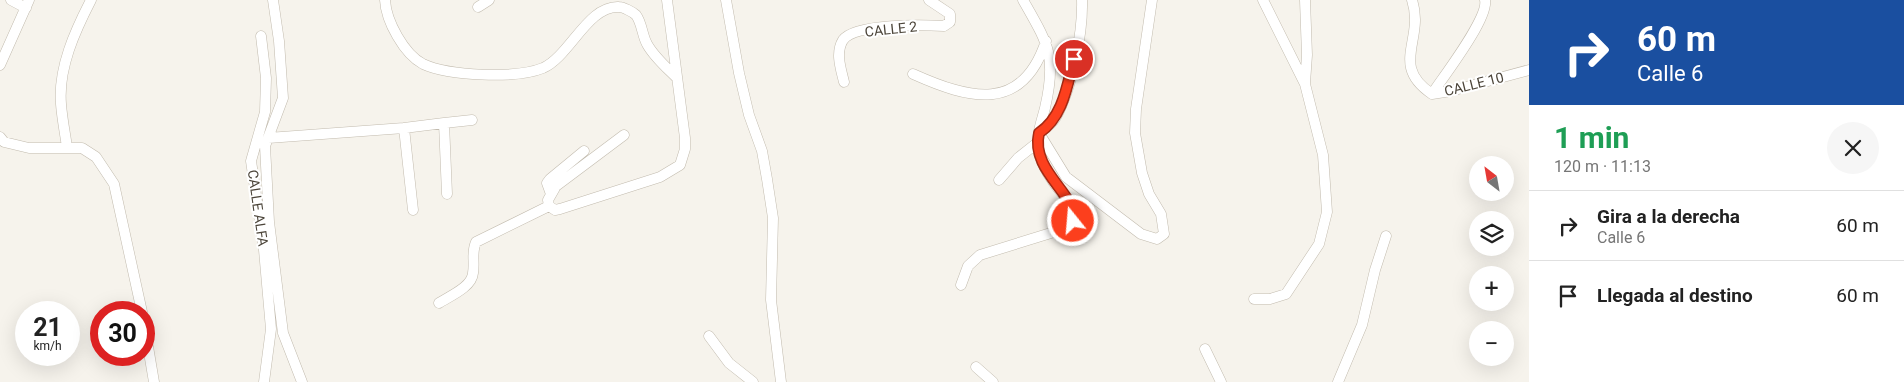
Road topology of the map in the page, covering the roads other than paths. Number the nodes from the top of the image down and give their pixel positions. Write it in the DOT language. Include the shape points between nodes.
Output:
graph roads {
  1 [pos="11,0"];
  2 [pos="91,0"];
  3 [pos="273,0"];
  4 [pos="385,0"];
  5 [pos="489,0"];
  6 [pos="667,0"];
  7 [pos="726,0"];
  8 [pos="930,0"];
  9 [pos="1023,0"];
  10 [pos="1082,0"];
  11 [pos="1152,0"];
  12 [pos="1263,0"];
  13 [pos="1305,0"];
  14 [pos="1412,0"];
  15 [pos="1485,0"];
  16 [pos="27,4"];
  17 [pos="478,6"];
  18 [pos="261,36"];
  19 [pos="1046,40"];
  20 [pos="0,65"];
  21 [pos="1529,70"];
  22 [pos="913,74"];
  23 [pos="677,78"];
  24 [pos="844,82"];
  25 [pos="1305,84"];
  26 [pos="1432,94"];
  27 [pos="472,120"];
  28 [pos="444,123"];
  29 [pos="404,128"];
  30 [pos="624,136"];
  31 [pos="0,137"];
  32 [pos="268,138"];
  33 [pos="1038,138"];
  34 [pos="66,147"];
  35 [pos="584,151"];
  36 [pos="999,180"];
  37 [pos="447,194"];
  38 [pos="551,194"];
  39 [pos="549,206"];
  40 [pos="412,210"];
  41 [pos="1386,236"];
  42 [pos="961,285"];
  43 [pos="1254,300"];
  44 [pos="140,301"];
  45 [pos="439,303"];
  46 [pos="709,336"];
  47 [pos="1205,349"];
  48 [pos="151,366"];
  49 [pos="976,367"];
  50 [pos="154,382"];
  51 [pos="264,382"];
  52 [pos="302,382"];
  53 [pos="753,382"];
  54 [pos="781,382"];
  55 [pos="993,382"];
  56 [pos="1221,382"];
  57 [pos="1338,382"];
  1 -- 16 [label="street"];
  2 -- 34 [label="street" via="62,73 61,102"];
  3 -- 32 [label="street" via="282,98"];
  4 -- 23 [label="street" via="391,23 409,52 422,63 445,71 469,73 520,73 544,67 556,60 591,20 601,13 624,8 636,15 647,44"];
  5 -- 17 [label="street"];
  6 -- 23 [label="street"];
  7 -- 54 [label="street" via="749,115 762,151 773,218 772,300"];
  8 -- 24 [label="street, CALLE 2" via="950,14 950,22 944,26 877,28 851,34 844,40 839,51"];
  9 -- 19 [label="street"];
  10 -- 33 [label="street" via="1077,46 1061,106 1050,126"];
  11 -- 33 [label="street" via="1135,133 1142,173 1161,214 1164,234 1157,239 1141,234 1066,177"];
  12 -- 25 [label="street"];
  13 -- 25 [label="street"];
  14 -- 26 [label="street, CALLE 10" via="1416,26 1410,66 1418,85"];
  15 -- 26 [label="street" via="1486,6 1474,31"];
  16 -- 20 [label="street"];
  18 -- 51 [label="street, CALLE ALFA" via="266,78 265,112 251,161 271,329"];
  19 -- 22 [label="street" via="1029,76 1014,89 1002,93 974,94"];
  19 -- 33 [label="street" via="1050,87"];
  21 -- 26 [label="street, CALLE 10"];
  23 -- 39 [label="street" via="685,144 680,165 660,177 560,209"];
  25 -- 43 [label="street" via="1323,155 1327,212 1319,244 1286,294"];
  27 -- 28 [label="street"];
  28 -- 29 [label="street"];
  28 -- 37 [label="street"];
  29 -- 32 [label="street"];
  29 -- 40 [label="street"];
  30 -- 38 [label="street" via="556,186"];
  31 -- 34 [label="street" via="4,142 29,148"];
  32 -- 52 [label="street" via="265,154 269,222 279,308 283,333"];
  33 -- 36 [label="street"];
  33 -- 42 [label="street" via="1046,169 1070,203 1075,214 1073,221 1067,228 974,258"];
  34 -- 44 [label="street" via="82,148 96,157 114,184"];
  35 -- 38 [label="street" via="550,179 547,183"];
  38 -- 39 [label="street"];
  39 -- 45 [label="street" via="476,242 472,251 470,282"];
  41 -- 57 [label="street" via="1374,270 1362,325"];
  46 -- 53 [label="street" via="729,363"];
  47 -- 56 [label="street"];
  48 -- 50 [label="street"];
  49 -- 55 [label="street"];
}
